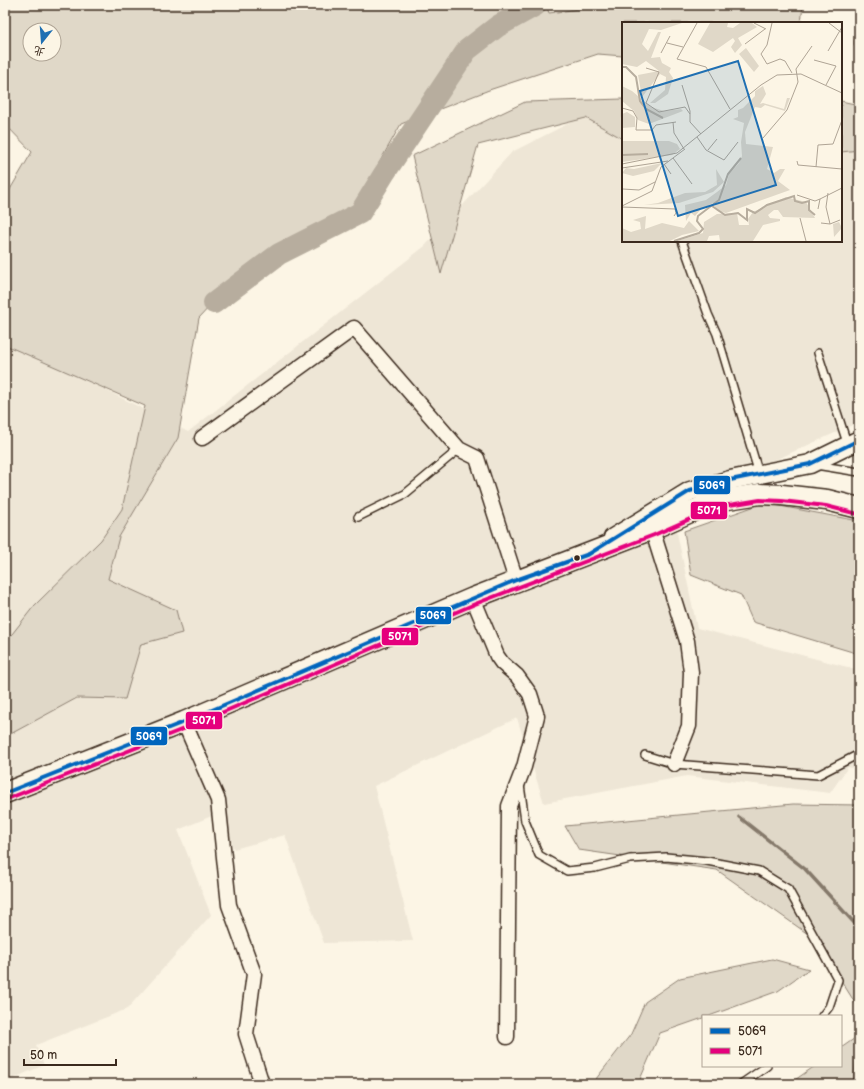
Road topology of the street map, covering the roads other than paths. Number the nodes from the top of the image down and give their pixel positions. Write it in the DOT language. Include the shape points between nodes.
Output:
graph roads {
  1 [pos="682,242"];
  2 [pos="818,353"];
  3 [pos="202,438"];
  4 [pos="854,443"];
  5 [pos="459,449"];
  6 [pos="810,464"];
  7 [pos="859,472"];
  8 [pos="759,474"];
  9 [pos="859,508"];
  10 [pos="358,517"];
  11 [pos="651,522"];
  12 [pos="516,580"];
  13 [pos="473,598"];
  14 [pos="184,722"];
  15 [pos="859,754"];
  16 [pos="645,755"];
  17 [pos="674,764"];
  18 [pos="519,781"];
  19 [pos="5,793"];
  20 [pos="823,1015"];
  21 [pos="506,1037"];
  22 [pos="766,1067"];
  23 [pos="262,1084"];
  24 [pos="741,1084"];
  1 -- 8 [label="lane" via="717,334"];
  2 -- 4 [label="lane"];
  3 -- 5 [label="street" via="354,328"];
  4 -- 6 [label="street"];
  5 -- 10 [label="lane" via="406,494"];
  5 -- 12 [label="street" via="477,458"];
  6 -- 7 [label="lane"];
  6 -- 8 [label="street"];
  8 -- 11 [label="street" via="690,491"];
  9 -- 11 [label="main road" via="827,500 760,494 715,500"];
  11 -- 12 [label="main road" via="589,554"];
  11 -- 17 [label="street" via="687,641 691,672 689,726"];
  12 -- 13 [label="main road"];
  13 -- 14 [label="main road"];
  13 -- 18 [label="street" via="497,656 530,694 537,716"];
  14 -- 19 [label="main road"];
  14 -- 23 [label="street" via="218,800 229,905 254,974 246,1034"];
  15 -- 17 [label="lane" via="818,775"];
  16 -- 17 [label="lane"];
  18 -- 20 [label="lane" via="525,821 539,855 567,871 595,868 630,859 666,857 707,861 759,871 788,889 838,980 829,1007"];
  18 -- 21 [label="street" via="509,806"];
  22 -- 24 [label="lane"];
}
